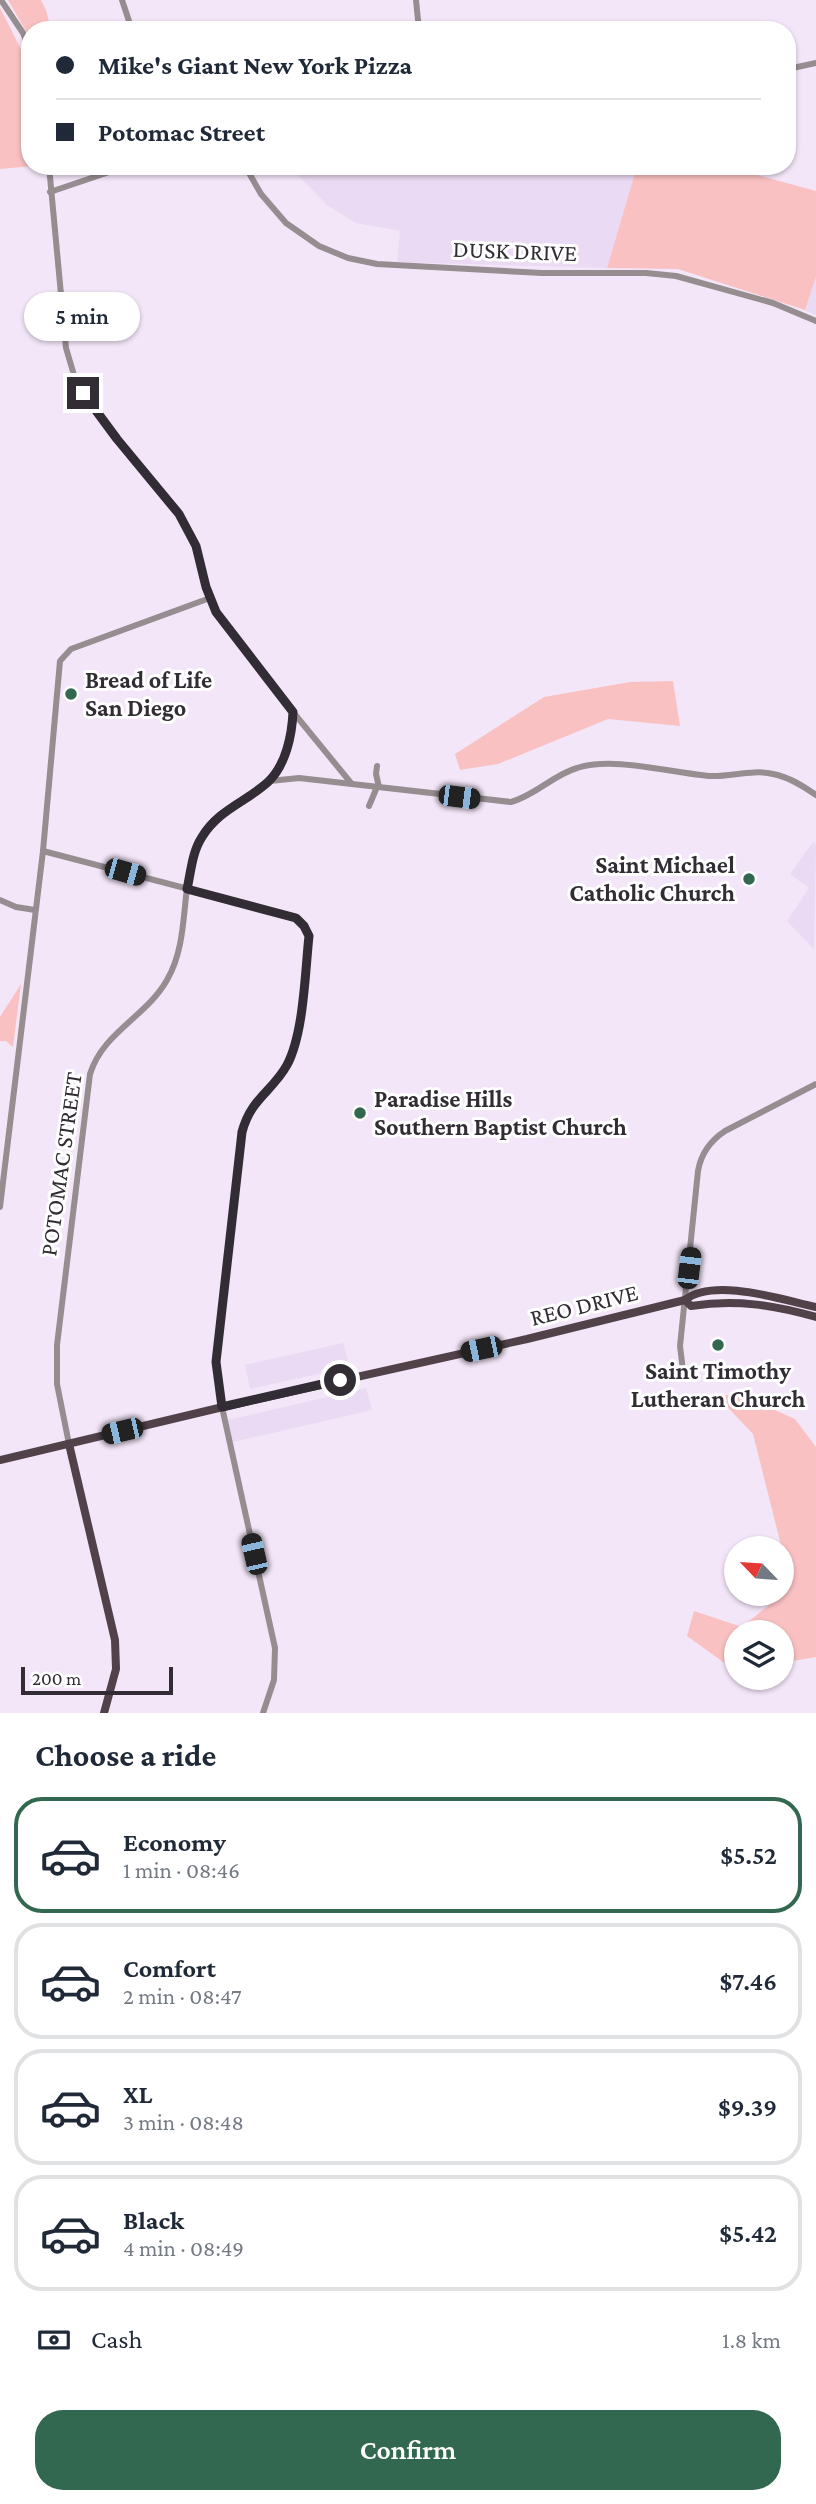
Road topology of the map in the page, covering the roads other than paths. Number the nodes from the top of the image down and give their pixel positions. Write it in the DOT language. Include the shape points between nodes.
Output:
graph roads {
  1 [pos="1,0"];
  2 [pos="122,0"];
  3 [pos="416,0"];
  4 [pos="129,21"];
  5 [pos="418,21"];
  6 [pos="21,30"];
  7 [pos="816,63"];
  8 [pos="796,67"];
  9 [pos="49,175"];
  10 [pos="99,175"];
  11 [pos="250,175"];
  12 [pos="50,191"];
  13 [pos="816,321"];
  14 [pos="211,598"];
  15 [pos="293,712"];
  16 [pos="335,763"];
  17 [pos="377,766"];
  18 [pos="330,781"];
  19 [pos="268,782"];
  20 [pos="351,783"];
  21 [pos="378,787"];
  22 [pos="816,795"];
  23 [pos="369,807"];
  24 [pos="43,851"];
  25 [pos="187,889"];
  26 [pos="0,900"];
  27 [pos="35,910"];
  28 [pos="816,1084"];
  29 [pos="0,1207"];
  30 [pos="685,1300"];
  31 [pos="816,1307"];
  32 [pos="816,1317"];
  33 [pos="684,1379"];
  34 [pos="222,1407"];
  35 [pos="69,1444"];
  36 [pos="0,1460"];
  37 [pos="104,1713"];
  38 [pos="263,1713"];
  1 -- 6 [label="street"];
  2 -- 4 [label="street"];
  3 -- 5 [label="street"];
  7 -- 8 [label="street"];
  9 -- 12 [label="street"];
  10 -- 12 [label="street"];
  11 -- 13 [label="street, DUSK DRIVE" via="286,223 319,246 348,258 377,264 542,273 663,275 773,303"];
  12 -- 14 [label="street" via="66,348 74,374 88,402 186,525"];
  14 -- 15 [label="street" via="216,612"];
  14 -- 24 [label="street" via="62,656"];
  15 -- 16 [label="street"];
  15 -- 19 [label="street, POTOMAC STREET" via="285,754"];
  16 -- 18 [label="street"];
  16 -- 20 [label="street"];
  17 -- 21 [label="street"];
  18 -- 19 [label="street"];
  18 -- 20 [label="street"];
  19 -- 25 [label="street, POTOMAC STREET" via="206,830 193,857"];
  20 -- 21 [label="street"];
  21 -- 22 [label="street" via="511,803 578,767 608,764 713,776 768,772"];
  21 -- 23 [label="street"];
  24 -- 25 [label="street"];
  24 -- 27 [label="street"];
  25 -- 34 [label="street" via="296,918 309,936 295,1044 283,1070 251,1108 242,1132 217,1352"];
  25 -- 35 [label="street, POTOMAC STREET" via="182,937 168,978 151,1001 107,1042 89,1079 57,1345 57,1384"];
  26 -- 27 [label="street"];
  27 -- 29 [label="street"];
  28 -- 30 [label="street" via="725,1131 706,1150 698,1171"];
  30 -- 31 [label="main road, REO DRIVE" via="692,1295 731,1291"];
  30 -- 32 [label="main road, REO DRIVE" via="691,1306 759,1303"];
  30 -- 33 [label="street" via="680,1346"];
  30 -- 34 [label="main road, REO DRIVE"];
  34 -- 35 [label="main road, REO DRIVE"];
  34 -- 38 [label="street" via="275,1648 274,1680"];
  35 -- 36 [label="main road, REO DRIVE"];
  35 -- 37 [label="main road, POTOMAC STREET" via="115,1640 116,1666"];
}
